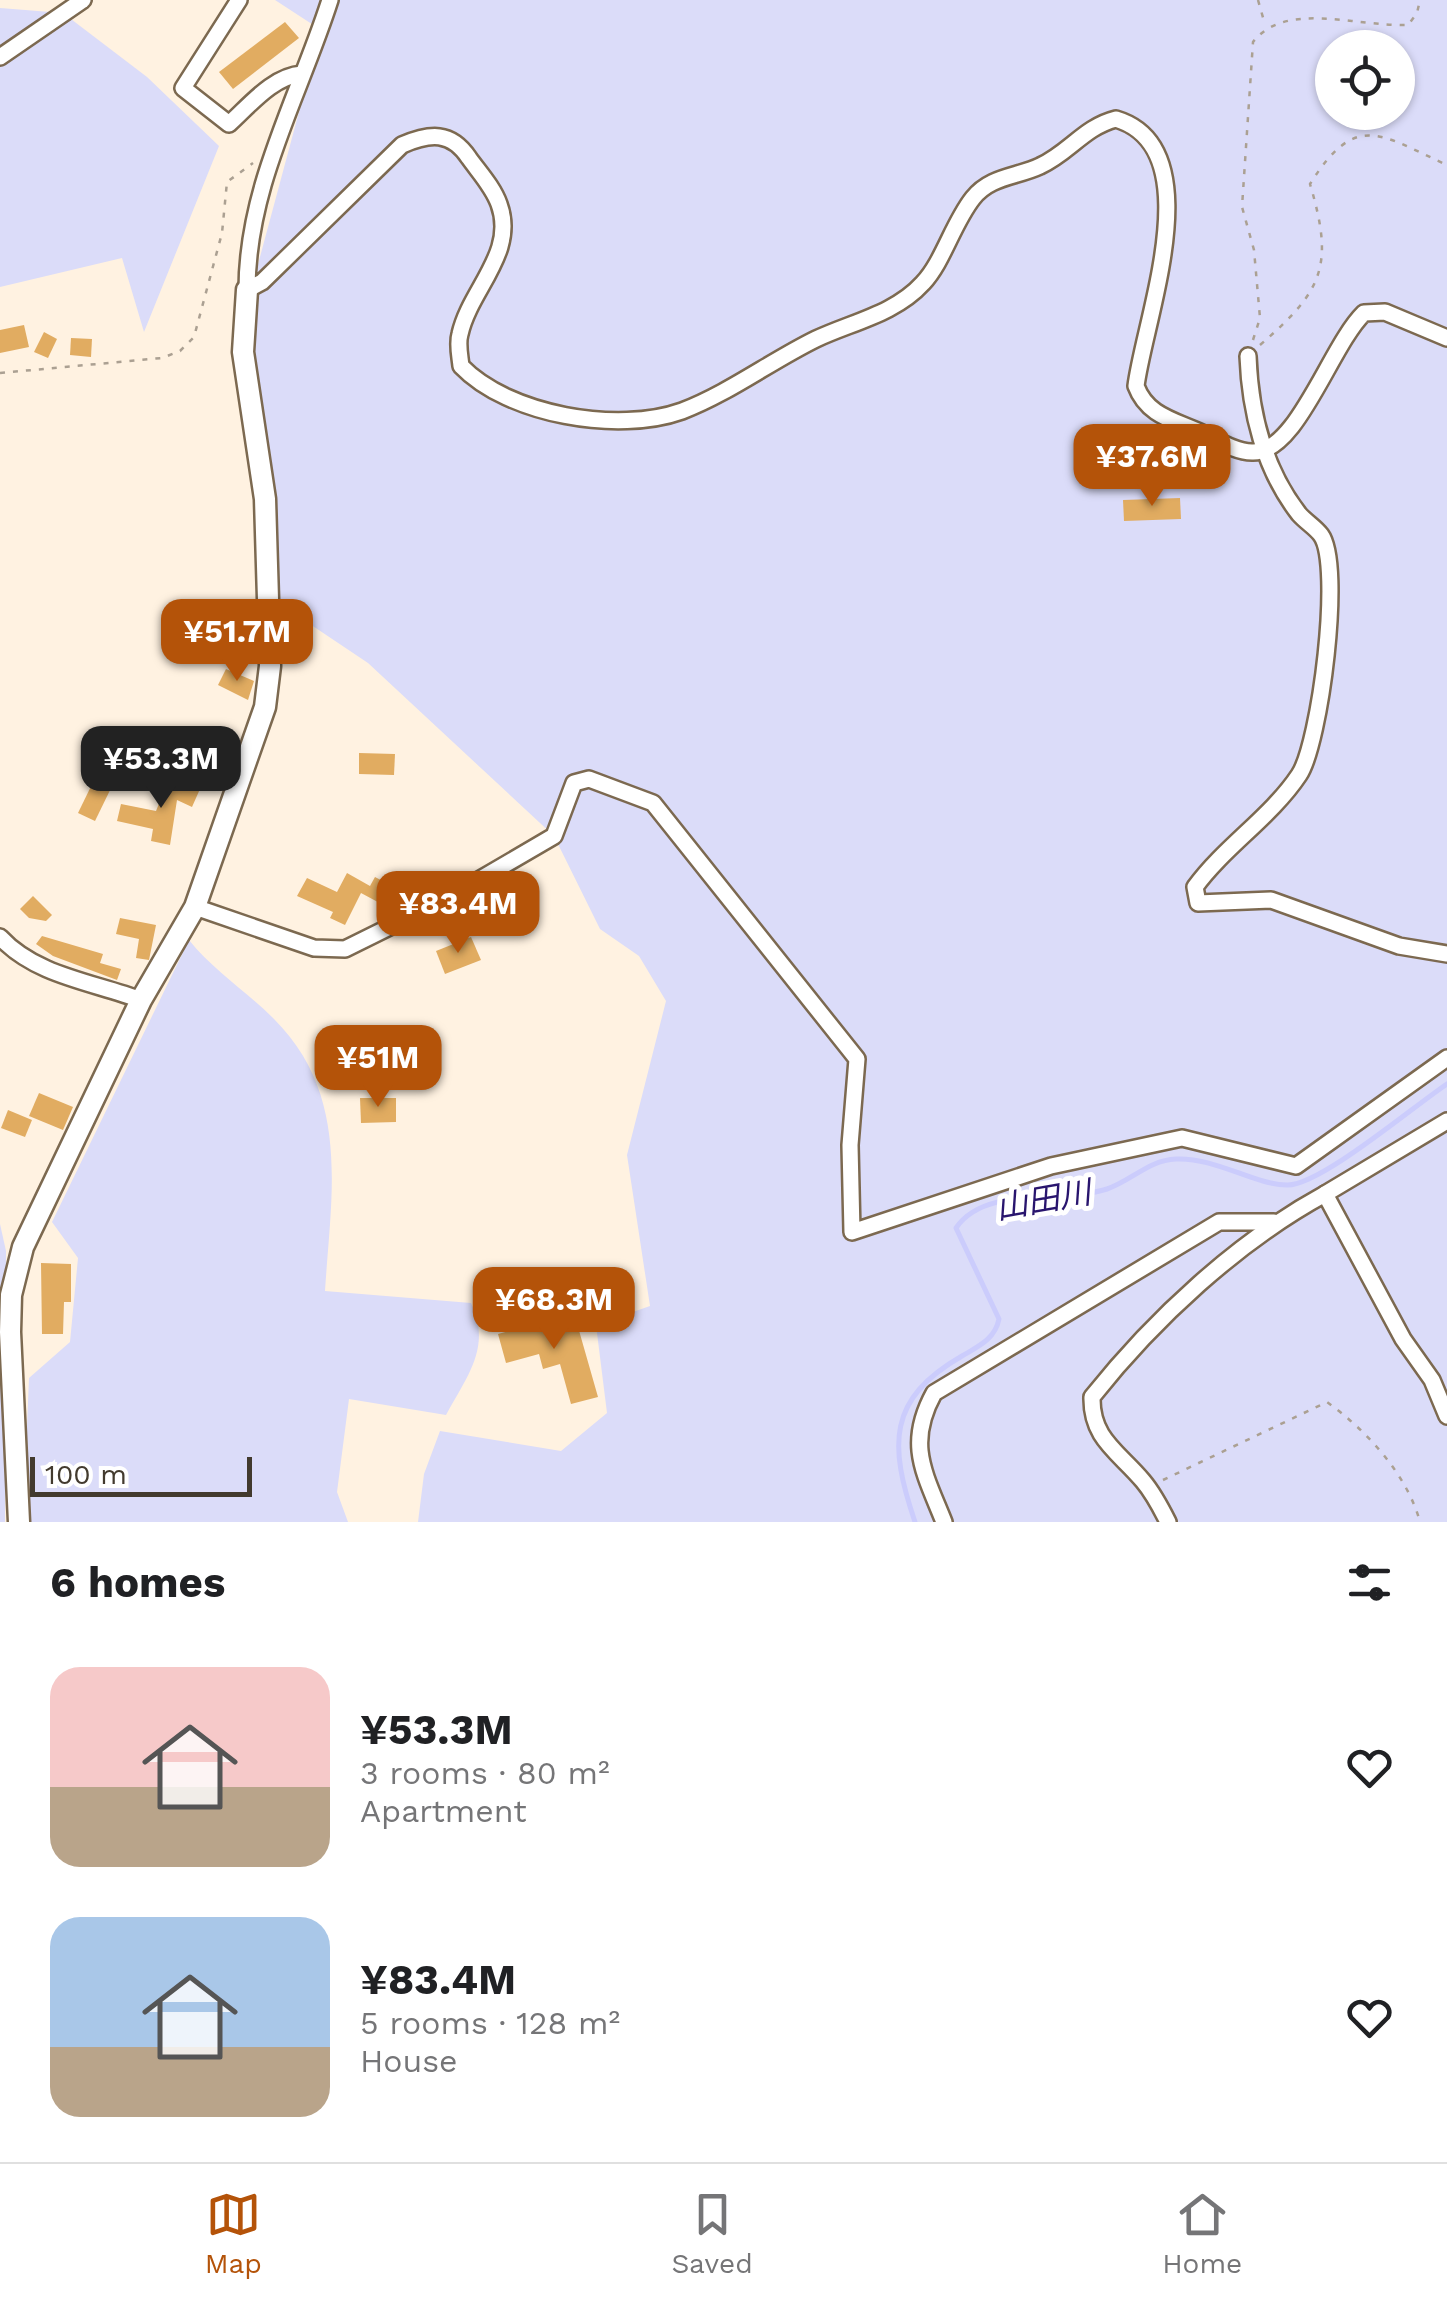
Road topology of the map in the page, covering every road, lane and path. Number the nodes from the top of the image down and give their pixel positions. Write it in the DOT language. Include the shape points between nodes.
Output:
graph roads {
  1 [pos="84,0"];
  2 [pos="240,0"];
  3 [pos="318,0"];
  4 [pos="330,0"];
  5 [pos="1258,0"];
  6 [pos="1420,0"];
  7 [pos="1264,22"];
  8 [pos="321,29"];
  9 [pos="0,57"];
  10 [pos="302,74"];
  11 [pos="274,147"];
  12 [pos="1447,165"];
  13 [pos="247,290"];
  14 [pos="1447,338"];
  15 [pos="1248,356"];
  16 [pos="0,373"];
  17 [pos="1266,451"];
  18 [pos="195,906"];
  19 [pos="0,937"];
  20 [pos="1447,954"];
  21 [pos="141,1000"];
  22 [pos="1447,1058"];
  23 [pos="1447,1121"];
  24 [pos="1324,1194"];
  25 [pos="1274,1222"];
  26 [pos="1447,1416"];
  27 [pos="1148,1486"];
  28 [pos="19,1522"];
  29 [pos="944,1522"];
  30 [pos="1168,1522"];
  31 [pos="1420,1522"];
  1 -- 9 [label="street"];
  2 -- 10 [label="street" via="183,88 230,124 268,88"];
  3 -- 8 [label="street"];
  4 -- 8 [label="street"];
  5 -- 7 [label="path"];
  6 -- 7 [label="path" via="1408,25 1316,11"];
  7 -- 15 [label="path" via="1249,65 1242,207 1260,318"];
  8 -- 10 [label="street"];
  10 -- 11 [label="street"];
  11 -- 13 [label="street" via="247,251"];
  11 -- 16 [label="path" via="227,182 222,233 194,337 180,350 162,358"];
  12 -- 15 [label="path" via="1388,139 1344,139 1310,184 1324,230 1322,270 1297,313"];
  13 -- 17 [label="street" via="402,145 441,135 460,144 498,200 504,223 499,251 459,335 461,366 508,401 579,417 652,420 886,310 924,282 976,193 997,179 1043,166 1095,124 1116,119 1146,136 1160,160 1166,192 1162,271 1136,386 1142,403 1248,453"];
  13 -- 18 [label="street" via="244,352 264,499 270,666 266,707"];
  14 -- 17 [label="street" via="1385,312 1364,313 1344,332 1299,419"];
  15 -- 17 [label="street" via="1253,413"];
  17 -- 20 [label="street" via="1300,514 1324,538 1332,598 1326,658 1303,770 1211,866 1196,887 1198,903 1272,900 1398,946"];
  18 -- 21 [label="street"];
  18 -- 22 [label="street" via="314,948 345,949 554,836 574,783 589,779 653,803 857,1058 852,1232 1051,1166 1182,1138 1296,1166"];
  19 -- 21 [label="street" via="36,965"];
  21 -- 28 [label="street" via="23,1247 11,1295"];
  23 -- 24 [label="street"];
  24 -- 25 [label="street"];
  24 -- 26 [label="street"];
  25 -- 27 [label="street" via="1155,1327 1092,1397 1100,1438"];
  25 -- 29 [label="street" via="1219,1222 934,1393 920,1419 919,1461"];
  27 -- 30 [label="street"];
  27 -- 31 [label="path" via="1326,1402 1366,1432"];
}
